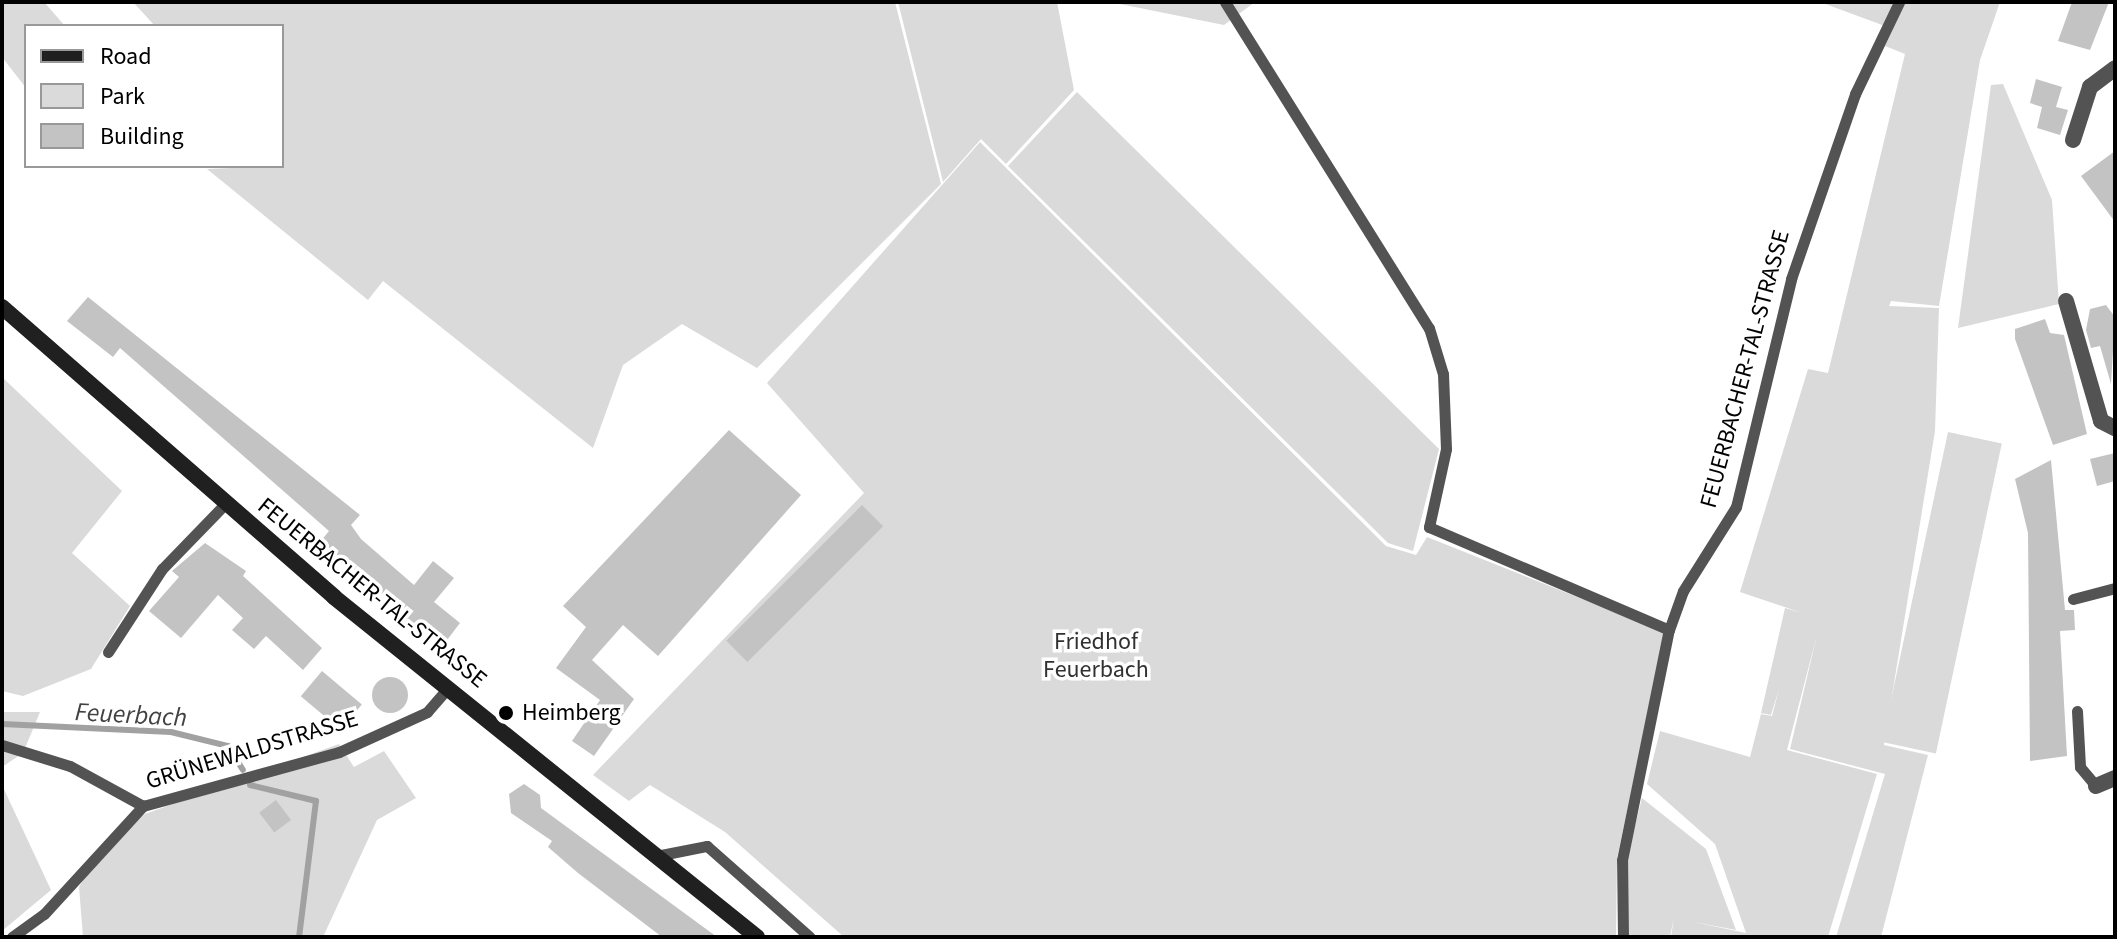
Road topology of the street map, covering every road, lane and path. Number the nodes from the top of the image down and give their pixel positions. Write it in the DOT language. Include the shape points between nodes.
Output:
graph roads {
  1 [pos="1225,2"];
  2 [pos="1899,2"];
  3 [pos="2115,68"];
  4 [pos="2073,140"];
  5 [pos="2066,301"];
  6 [pos="2,307"];
  7 [pos="2115,428"];
  8 [pos="225,504"];
  9 [pos="2115,588"];
  10 [pos="2073,599"];
  11 [pos="1669,630"];
  12 [pos="108,652"];
  13 [pos="448,688"];
  14 [pos="2077,711"];
  15 [pos="2,745"];
  16 [pos="2115,778"];
  17 [pos="2096,786"];
  18 [pos="143,806"];
  19 [pos="661,855"];
  20 [pos="12,937"];
  21 [pos="757,937"];
  22 [pos="810,937"];
  23 [pos="1623,937"];
  1 -- 11 [label="lane" via="1429,328 1443,374 1446,449 1429,527"];
  2 -- 11 [label="lane, FEUERBACHER-TAL-STRASSE" via="1855,94 1799,255 1736,507 1683,591"];
  3 -- 4 [label="street" via="2090,87"];
  5 -- 7 [label="street" via="2101,421"];
  6 -- 8 [label="main road, FEUERBACHER-TAL-STRASSE"];
  8 -- 12 [label="lane" via="162,569"];
  8 -- 13 [label="main road, FEUERBACHER-TAL-STRASSE"];
  9 -- 10 [label="lane"];
  11 -- 23 [label="lane, FEUERBACHER-TAL-STRASSE" via="1622,860"];
  13 -- 18 [label="lane, GRÜNEWALDSTRASSE" via="427,712 339,752"];
  13 -- 19 [label="main road, FEUERBACHER-TAL-STRASSE"];
  14 -- 17 [label="lane" via="2080,767"];
  15 -- 18 [label="lane" via="70,766"];
  16 -- 17 [label="street"];
  18 -- 20 [label="lane, GRÜNEWALDSTRASSE" via="44,914"];
  19 -- 21 [label="main road, FEUERBACHER-TAL-STRASSE"];
  19 -- 22 [label="lane" via="707,846"];
}
